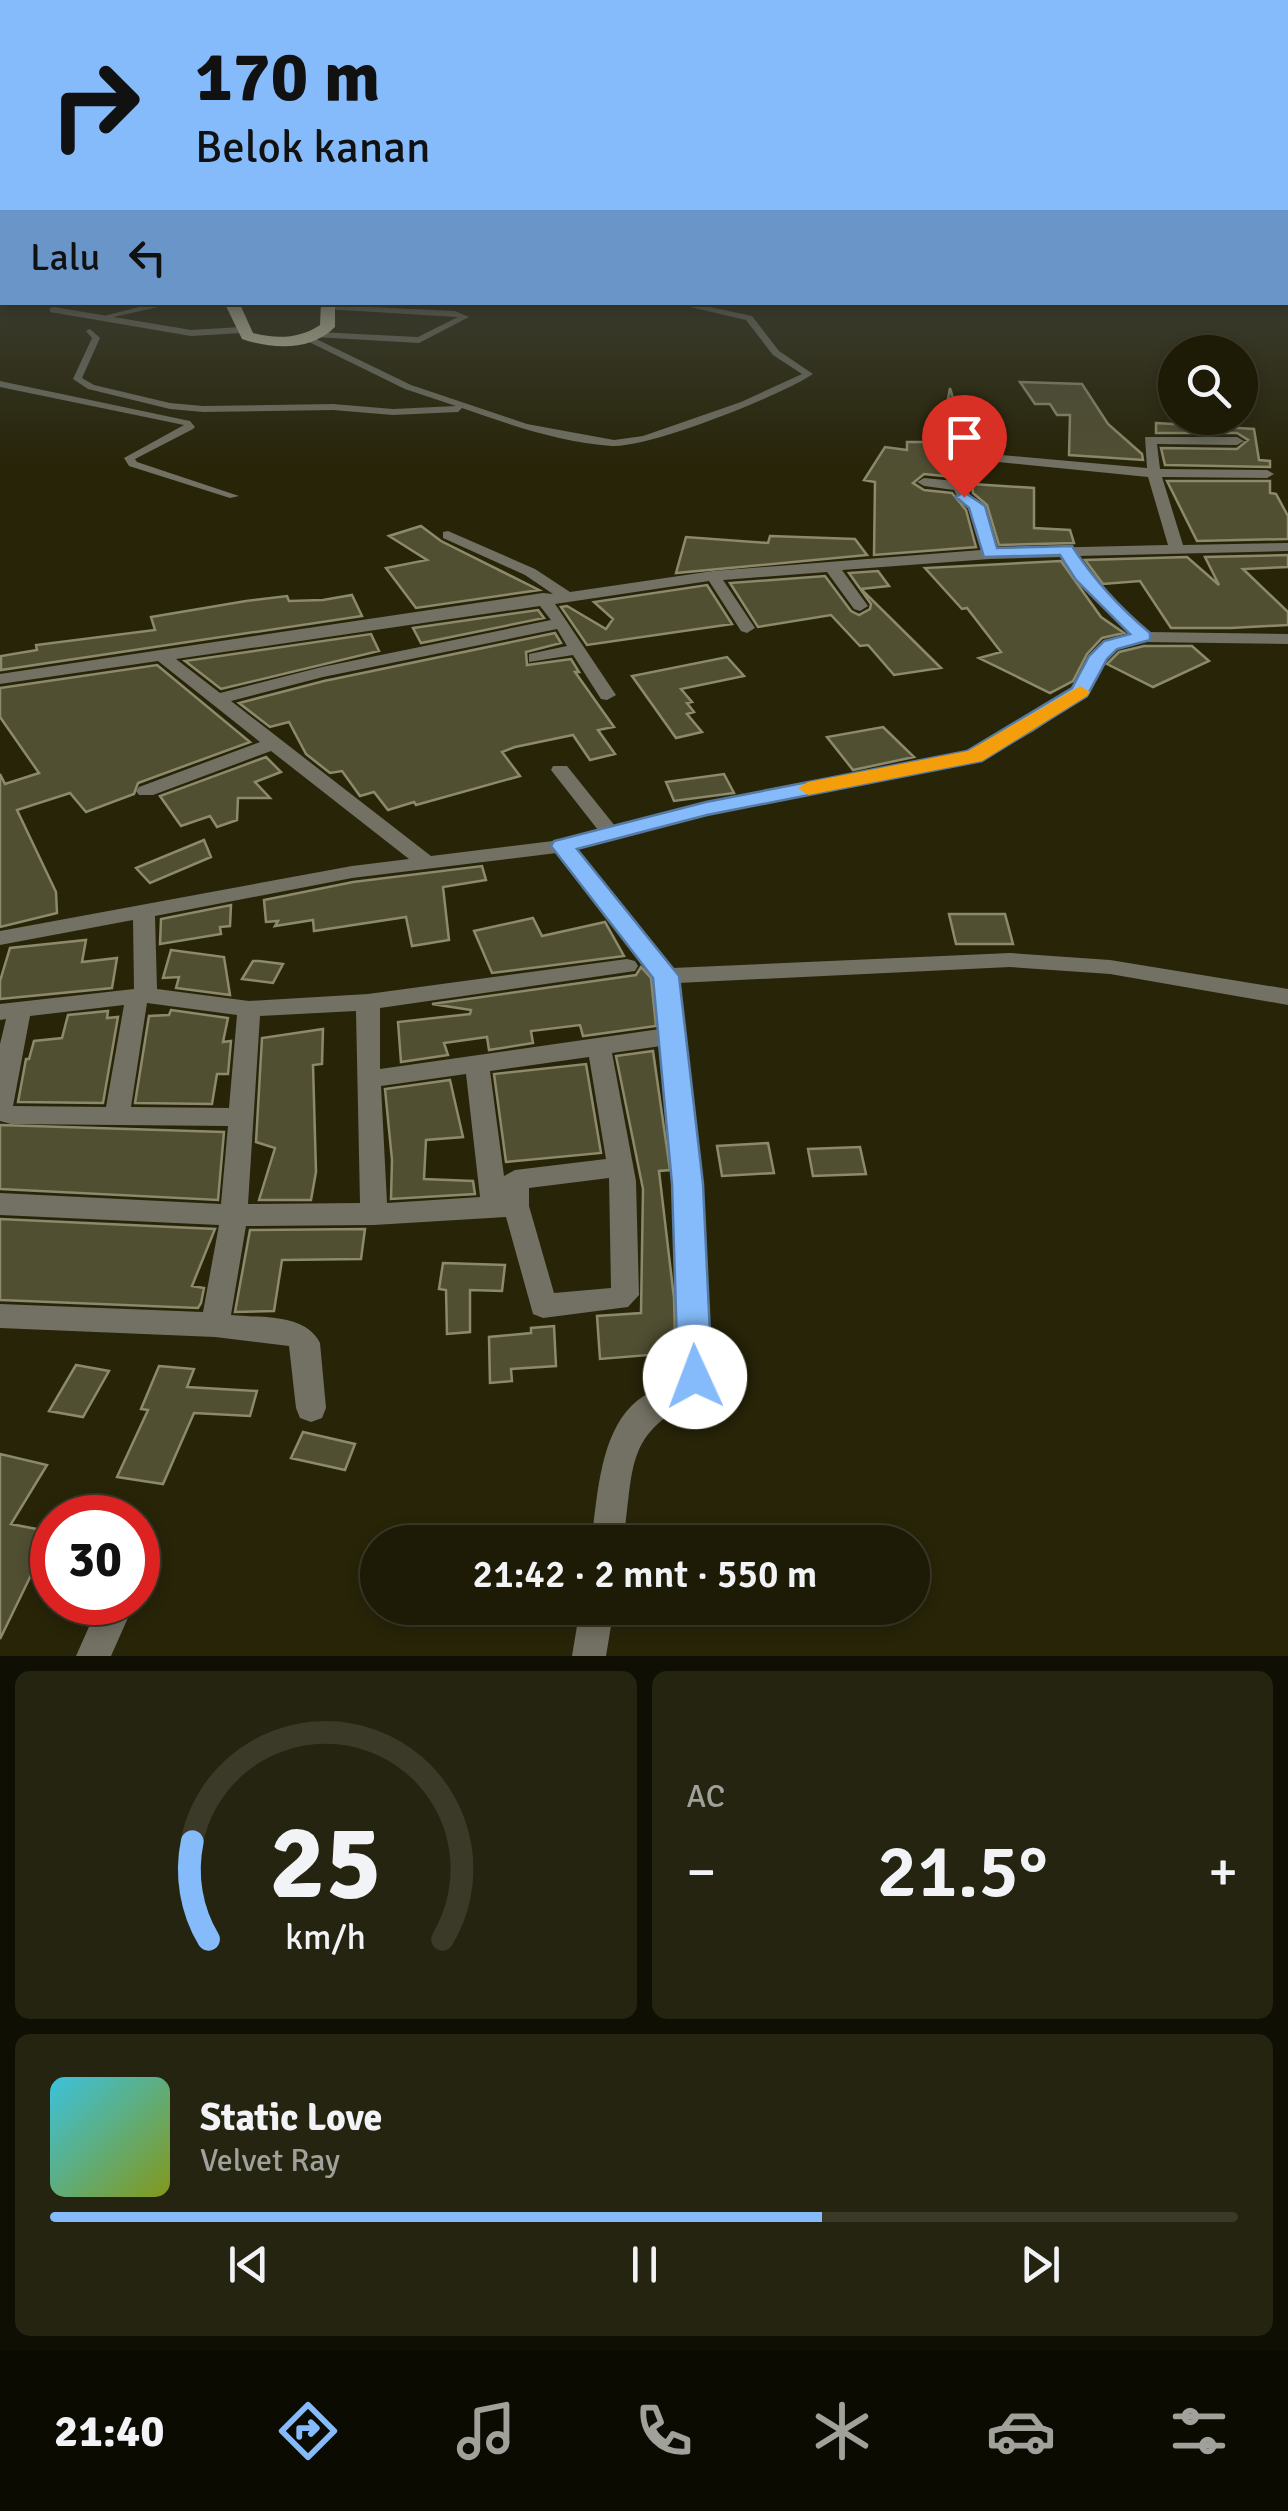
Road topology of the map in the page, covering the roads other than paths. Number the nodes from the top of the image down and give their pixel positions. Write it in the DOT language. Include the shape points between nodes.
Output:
graph roads {
  1 [pos="67,312"];
  2 [pos="124,312"];
  3 [pos="234,312"];
  4 [pos="327,312"];
  5 [pos="431,312"];
  6 [pos="722,312"];
  7 [pos="100,318"];
  8 [pos="90,330"];
  9 [pos="241,330"];
  10 [pos="313,337"];
  11 [pos="0,384"];
  12 [pos="471,408"];
  13 [pos="1237,441"];
  14 [pos="1210,442"];
  15 [pos="1154,473"];
  16 [pos="1267,474"];
  17 [pos="1220,476"];
  18 [pos="924,482"];
  19 [pos="960,486"];
  20 [pos="234,496"];
  21 [pos="448,535"];
  22 [pos="1288,546"];
  23 [pos="1176,548"];
  24 [pos="1066,550"];
  25 [pos="990,554"];
  26 [pos="831,566"];
  27 [pos="713,576"];
  28 [pos="564,595"];
  29 [pos="544,598"];
  30 [pos="860,606"];
  31 [pos="561,623"];
  32 [pos="747,628"];
  33 [pos="1144,636"];
  34 [pos="1288,639"];
  35 [pos="578,649"];
  36 [pos="159,654"];
  37 [pos="535,658"];
  38 [pos="0,679"];
  39 [pos="607,695"];
  40 [pos="218,698"];
  41 [pos="272,744"];
  42 [pos="560,770"];
  43 [pos="146,792"];
  44 [pos="610,834"];
  45 [pos="562,846"];
  46 [pos="426,862"];
  47 [pos="144,914"];
  48 [pos="0,938"];
  49 [pos="627,966"];
  50 [pos="666,976"];
  51 [pos="142,996"];
  52 [pos="1288,997"];
  53 [pos="368,1002"];
  54 [pos="249,1009"];
  55 [pos="10,1011"];
  56 [pos="670,1036"];
  57 [pos="598,1047"];
  58 [pos="477,1062"];
  59 [pos="2,1078"];
  60 [pos="368,1079"];
  61 [pos="117,1117"];
  62 [pos="240,1117"];
  63 [pos="620,1167"];
  64 [pos="505,1194"];
  65 [pos="0,1204"];
  66 [pos="374,1214"];
  67 [pos="234,1215"];
  68 [pos="0,1316"];
  69 [pos="215,1325"];
  70 [pos="311,1408"];
  71 [pos="610,1525"];
  72 [pos="107,1625"];
  73 [pos="594,1625"];
  74 [pos="93,1656"];
  75 [pos="589,1656"];
  1 -- 7 [label="street"];
  2 -- 7 [label="lane"];
  3 -- 9 [label="highway"];
  4 -- 10 [label="highway" via="327,327"];
  5 -- 10 [label="lane" via="466,317 418,340"];
  6 -- 12 [label="lane" via="749,318 776,353 809,374 634,442 525,426"];
  7 -- 9 [label="street" via="190,332"];
  8 -- 12 [label="lane" via="96,338 77,379 170,406"];
  9 -- 10 [label="highway" via="256,339"];
  10 -- 12 [label="lane" via="408,387"];
  11 -- 20 [label="lane" via="186,423 190,427 129,458"];
  13 -- 14 [label="street"];
  14 -- 15 [label="street" via="1150,440"];
  14 -- 17 [label="street"];
  15 -- 17 [label="street"];
  15 -- 19 [label="street" via="972,448"];
  15 -- 23 [label="street"];
  16 -- 17 [label="street"];
  18 -- 19 [label="street"];
  19 -- 25 [label="street" via="976,506"];
  21 -- 28 [label="street"];
  22 -- 23 [label="street"];
  23 -- 24 [label="street"];
  24 -- 25 [label="street"];
  24 -- 33 [label="street" via="1082,577"];
  25 -- 26 [label="street"];
  26 -- 27 [label="street"];
  26 -- 30 [label="street"];
  27 -- 28 [label="street"];
  27 -- 32 [label="street"];
  28 -- 29 [label="street"];
  29 -- 31 [label="street"];
  29 -- 36 [label="street"];
  31 -- 35 [label="street"];
  31 -- 40 [label="street"];
  33 -- 34 [label="street"];
  33 -- 44 [label="street" via="1111,645 1080,692 974,756 706,808"];
  35 -- 37 [label="street"];
  35 -- 39 [label="street"];
  36 -- 38 [label="street"];
  36 -- 40 [label="street"];
  40 -- 41 [label="street"];
  41 -- 43 [label="street"];
  41 -- 46 [label="street"];
  42 -- 44 [label="street"];
  44 -- 45 [label="street"];
  45 -- 46 [label="street"];
  45 -- 50 [label="street"];
  46 -- 47 [label="street"];
  47 -- 48 [label="street"];
  47 -- 51 [label="street"];
  49 -- 53 [label="street"];
  50 -- 52 [label="street" via="1010,960 1110,967"];
  50 -- 56 [label="street"];
  51 -- 54 [label="street"];
  51 -- 55 [label="street"];
  51 -- 61 [label="street"];
  53 -- 54 [label="street"];
  53 -- 60 [label="street"];
  54 -- 62 [label="street"];
  55 -- 59 [label="street"];
  56 -- 57 [label="street"];
  56 -- 71 [label="street" via="688,1184 695,1377 691,1388 641,1416 626,1443"];
  57 -- 58 [label="street"];
  57 -- 63 [label="street"];
  58 -- 60 [label="street"];
  58 -- 64 [label="street"];
  59 -- 61 [label="street" via="0,1110 11,1115"];
  60 -- 66 [label="street"];
  61 -- 62 [label="street"];
  62 -- 67 [label="street"];
  63 -- 64 [label="street"];
  63 -- 64 [label="street" via="628,1287 618,1299 543,1306"];
  64 -- 66 [label="street"];
  65 -- 67 [label="street"];
  66 -- 67 [label="street"];
  67 -- 69 [label="street"];
  68 -- 69 [label="street"];
  69 -- 70 [label="street" via="297,1335 305,1343"];
  72 -- 74 [label="street"];
  73 -- 75 [label="street"];
}
